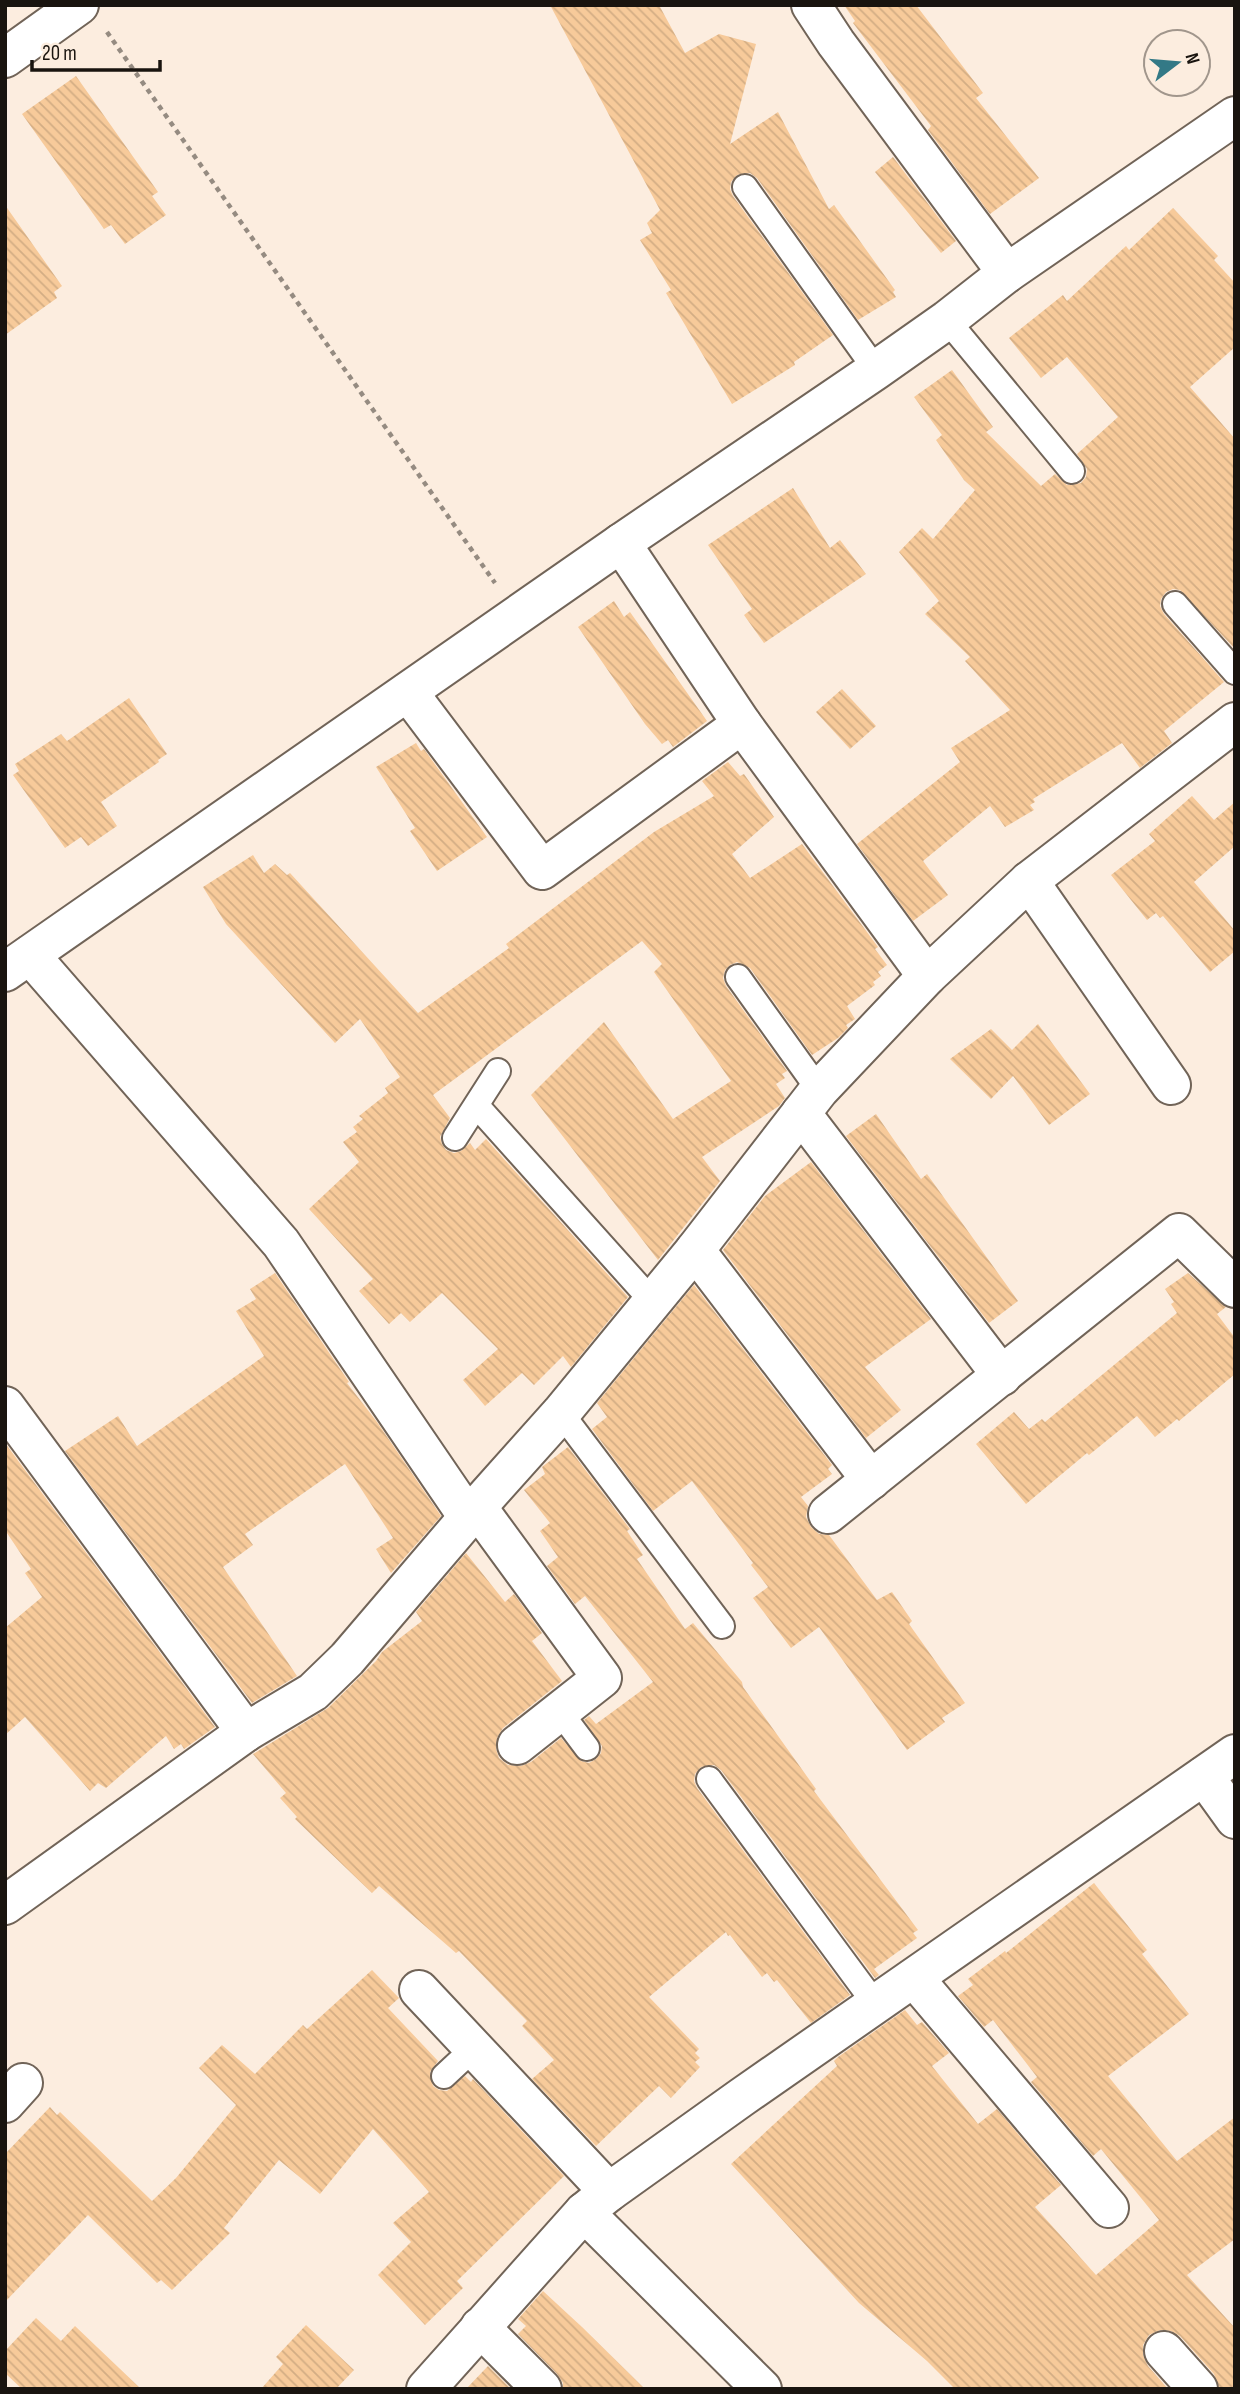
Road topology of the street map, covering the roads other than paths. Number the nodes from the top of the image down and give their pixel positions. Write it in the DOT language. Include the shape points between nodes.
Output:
graph roads {
  1 [pos="811,5"];
  2 [pos="92,17"];
  3 [pos="5,58"];
  4 [pos="1235,116"];
  5 [pos="745,187"];
  6 [pos="1007,273"];
  7 [pos="947,320"];
  8 [pos="876,370"];
  9 [pos="1072,471"];
  10 [pos="621,543"];
  11 [pos="1175,604"];
  12 [pos="1235,672"];
  13 [pos="408,692"];
  14 [pos="1235,722"];
  15 [pos="742,724"];
  16 [pos="1029,881"];
  17 [pos="17,964"];
  18 [pos="927,976"];
  19 [pos="738,977"];
  20 [pos="498,1071"];
  21 [pos="1171,1084"];
  22 [pos="810,1101"];
  23 [pos="477,1106"];
  24 [pos="455,1139"];
  25 [pos="695,1251"];
  26 [pos="1235,1288"];
  27 [pos="652,1301"];
  28 [pos="1002,1376"];
  29 [pos="5,1406"];
  30 [pos="561,1413"];
  31 [pos="871,1480"];
  32 [pos="472,1512"];
  33 [pos="828,1514"];
  34 [pos="722,1626"];
  35 [pos="560,1712"];
  36 [pos="246,1732"];
  37 [pos="517,1745"];
  38 [pos="587,1748"];
  39 [pos="1235,1754"];
  40 [pos="1204,1776"];
  41 [pos="709,1779"];
  42 [pos="1235,1819"];
  43 [pos="5,1905"];
  44 [pos="914,1978"];
  45 [pos="419,1990"];
  46 [pos="876,2005"];
  47 [pos="473,2049"];
  48 [pos="444,2076"];
  49 [pos="597,2202"];
  50 [pos="1109,2208"];
  51 [pos="480,2327"];
  52 [pos="1164,2351"];
  53 [pos="426,2389"];
  54 [pos="542,2389"];
  55 [pos="762,2389"];
  56 [pos="1198,2389"];
  1 -- 6 [label="street"];
  2 -- 3 [label="street"];
  4 -- 6 [label="street"];
  5 -- 8 [label="lane"];
  6 -- 7 [label="street"];
  7 -- 8 [label="street"];
  7 -- 9 [label="lane"];
  8 -- 10 [label="street"];
  10 -- 13 [label="street"];
  10 -- 15 [label="street"];
  11 -- 12 [label="lane"];
  13 -- 15 [label="street" via="542,870"];
  13 -- 17 [label="street"];
  14 -- 16 [label="street"];
  15 -- 18 [label="street"];
  16 -- 18 [label="street"];
  16 -- 21 [label="street"];
  17 -- 32 [label="street" via="281,1243"];
  18 -- 22 [label="street"];
  19 -- 22 [label="lane"];
  20 -- 23 [label="lane"];
  22 -- 25 [label="street"];
  22 -- 28 [label="street"];
  23 -- 24 [label="lane"];
  23 -- 27 [label="lane"];
  25 -- 27 [label="street"];
  25 -- 31 [label="street"];
  26 -- 28 [label="street" via="1180,1233"];
  27 -- 30 [label="street"];
  28 -- 31 [label="street"];
  29 -- 36 [label="street"];
  30 -- 32 [label="street"];
  30 -- 34 [label="lane"];
  31 -- 33 [label="street"];
  32 -- 35 [label="street" via="602,1678"];
  32 -- 36 [label="street" via="347,1659 313,1692"];
  35 -- 37 [label="street"];
  35 -- 38 [label="lane"];
  36 -- 43 [label="street"];
  39 -- 40 [label="street"];
  40 -- 42 [label="street"];
  40 -- 44 [label="street"];
  41 -- 46 [label="lane"];
  44 -- 46 [label="street"];
  44 -- 50 [label="street"];
  45 -- 47 [label="street"];
  46 -- 49 [label="street"];
  47 -- 48 [label="lane"];
  47 -- 49 [label="street"];
  49 -- 51 [label="street"];
  49 -- 55 [label="street"];
  51 -- 53 [label="street"];
  51 -- 54 [label="street"];
  52 -- 56 [label="street"];
}
